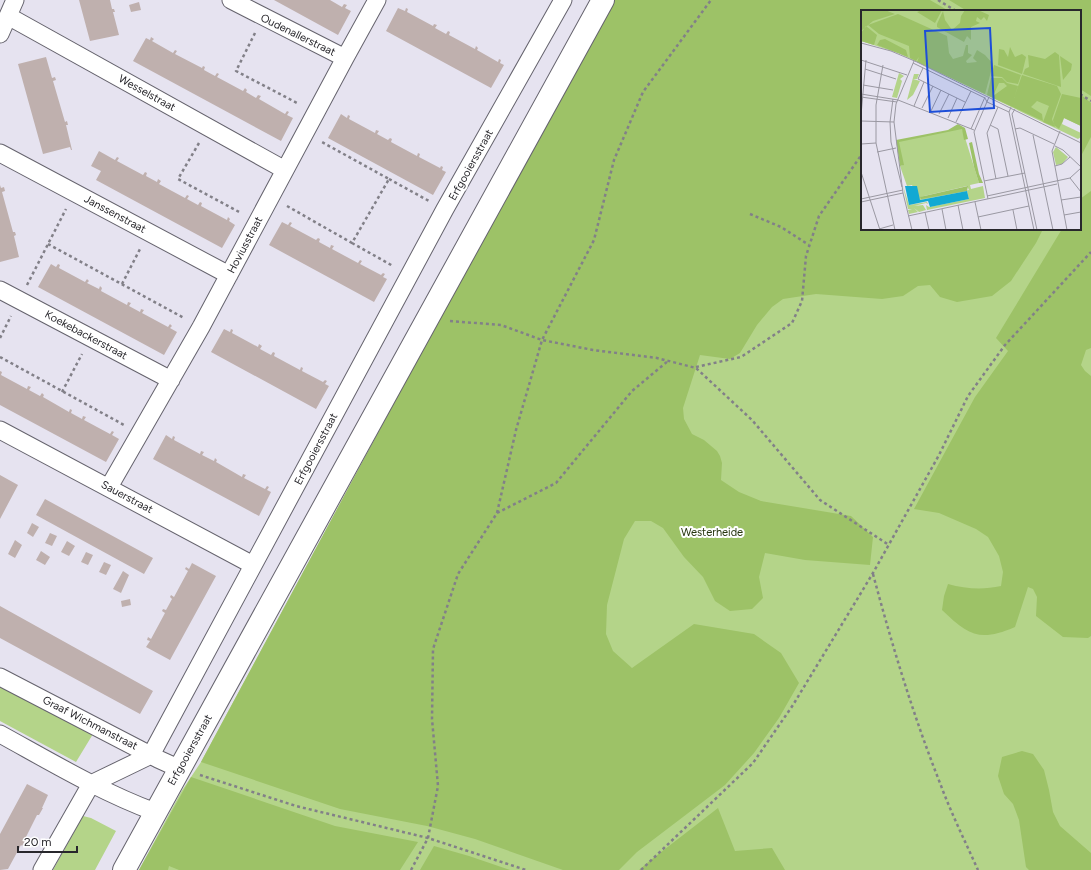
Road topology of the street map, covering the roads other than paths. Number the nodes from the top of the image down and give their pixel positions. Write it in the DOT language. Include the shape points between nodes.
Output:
graph roads {
  1 [pos="15,0"];
  2 [pos="231,0"];
  3 [pos="377,0"];
  4 [pos="564,0"];
  5 [pos="603,0"];
  6 [pos="8,16"];
  7 [pos="0,34"];
  8 [pos="345,58"];
  9 [pos="0,153"];
  10 [pos="285,170"];
  11 [pos="229,275"];
  12 [pos="0,290"];
  13 [pos="171,380"];
  14 [pos="0,430"];
  15 [pos="109,487"];
  16 [pos="253,565"];
  17 [pos="0,677"];
  18 [pos="0,734"];
  19 [pos="151,755"];
  20 [pos="180,768"];
  21 [pos="91,784"];
  22 [pos="155,812"];
  23 [pos="42,870"];
  24 [pos="124,870"];
  1 -- 6 [label="street"];
  2 -- 8 [label="street, Oudenallerstraat"];
  3 -- 8 [label="street, Hoviusstraat"];
  4 -- 16 [label="street, Erfgooiersstraat" via="445,209"];
  5 -- 20 [label="street, Erfgooiersstraat"];
  6 -- 7 [label="street"];
  6 -- 10 [label="street, Wesselstraat"];
  8 -- 10 [label="street, Hoviusstraat"];
  9 -- 11 [label="street, Janssenstraat"];
  10 -- 11 [label="street, Hoviusstraat"];
  11 -- 13 [label="street, Hoviusstraat"];
  12 -- 13 [label="street, Koekebackerstraat"];
  13 -- 15 [label="street, Hoviusstraat"];
  14 -- 15 [label="street, Sauerstraat"];
  15 -- 16 [label="street, Sauerstraat"];
  16 -- 19 [label="street, Erfgooiersstraat"];
  17 -- 19 [label="street, Graaf Wichmanstraat"];
  18 -- 21 [label="street"];
  19 -- 20 [label="street, Graaf Wichmanstraat"];
  19 -- 21 [label="street"];
  20 -- 22 [label="street, Erfgooiersstraat"];
  21 -- 22 [label="street"];
  21 -- 23 [label="street"];
  22 -- 24 [label="street, Erfgooiersstraat"];
}
